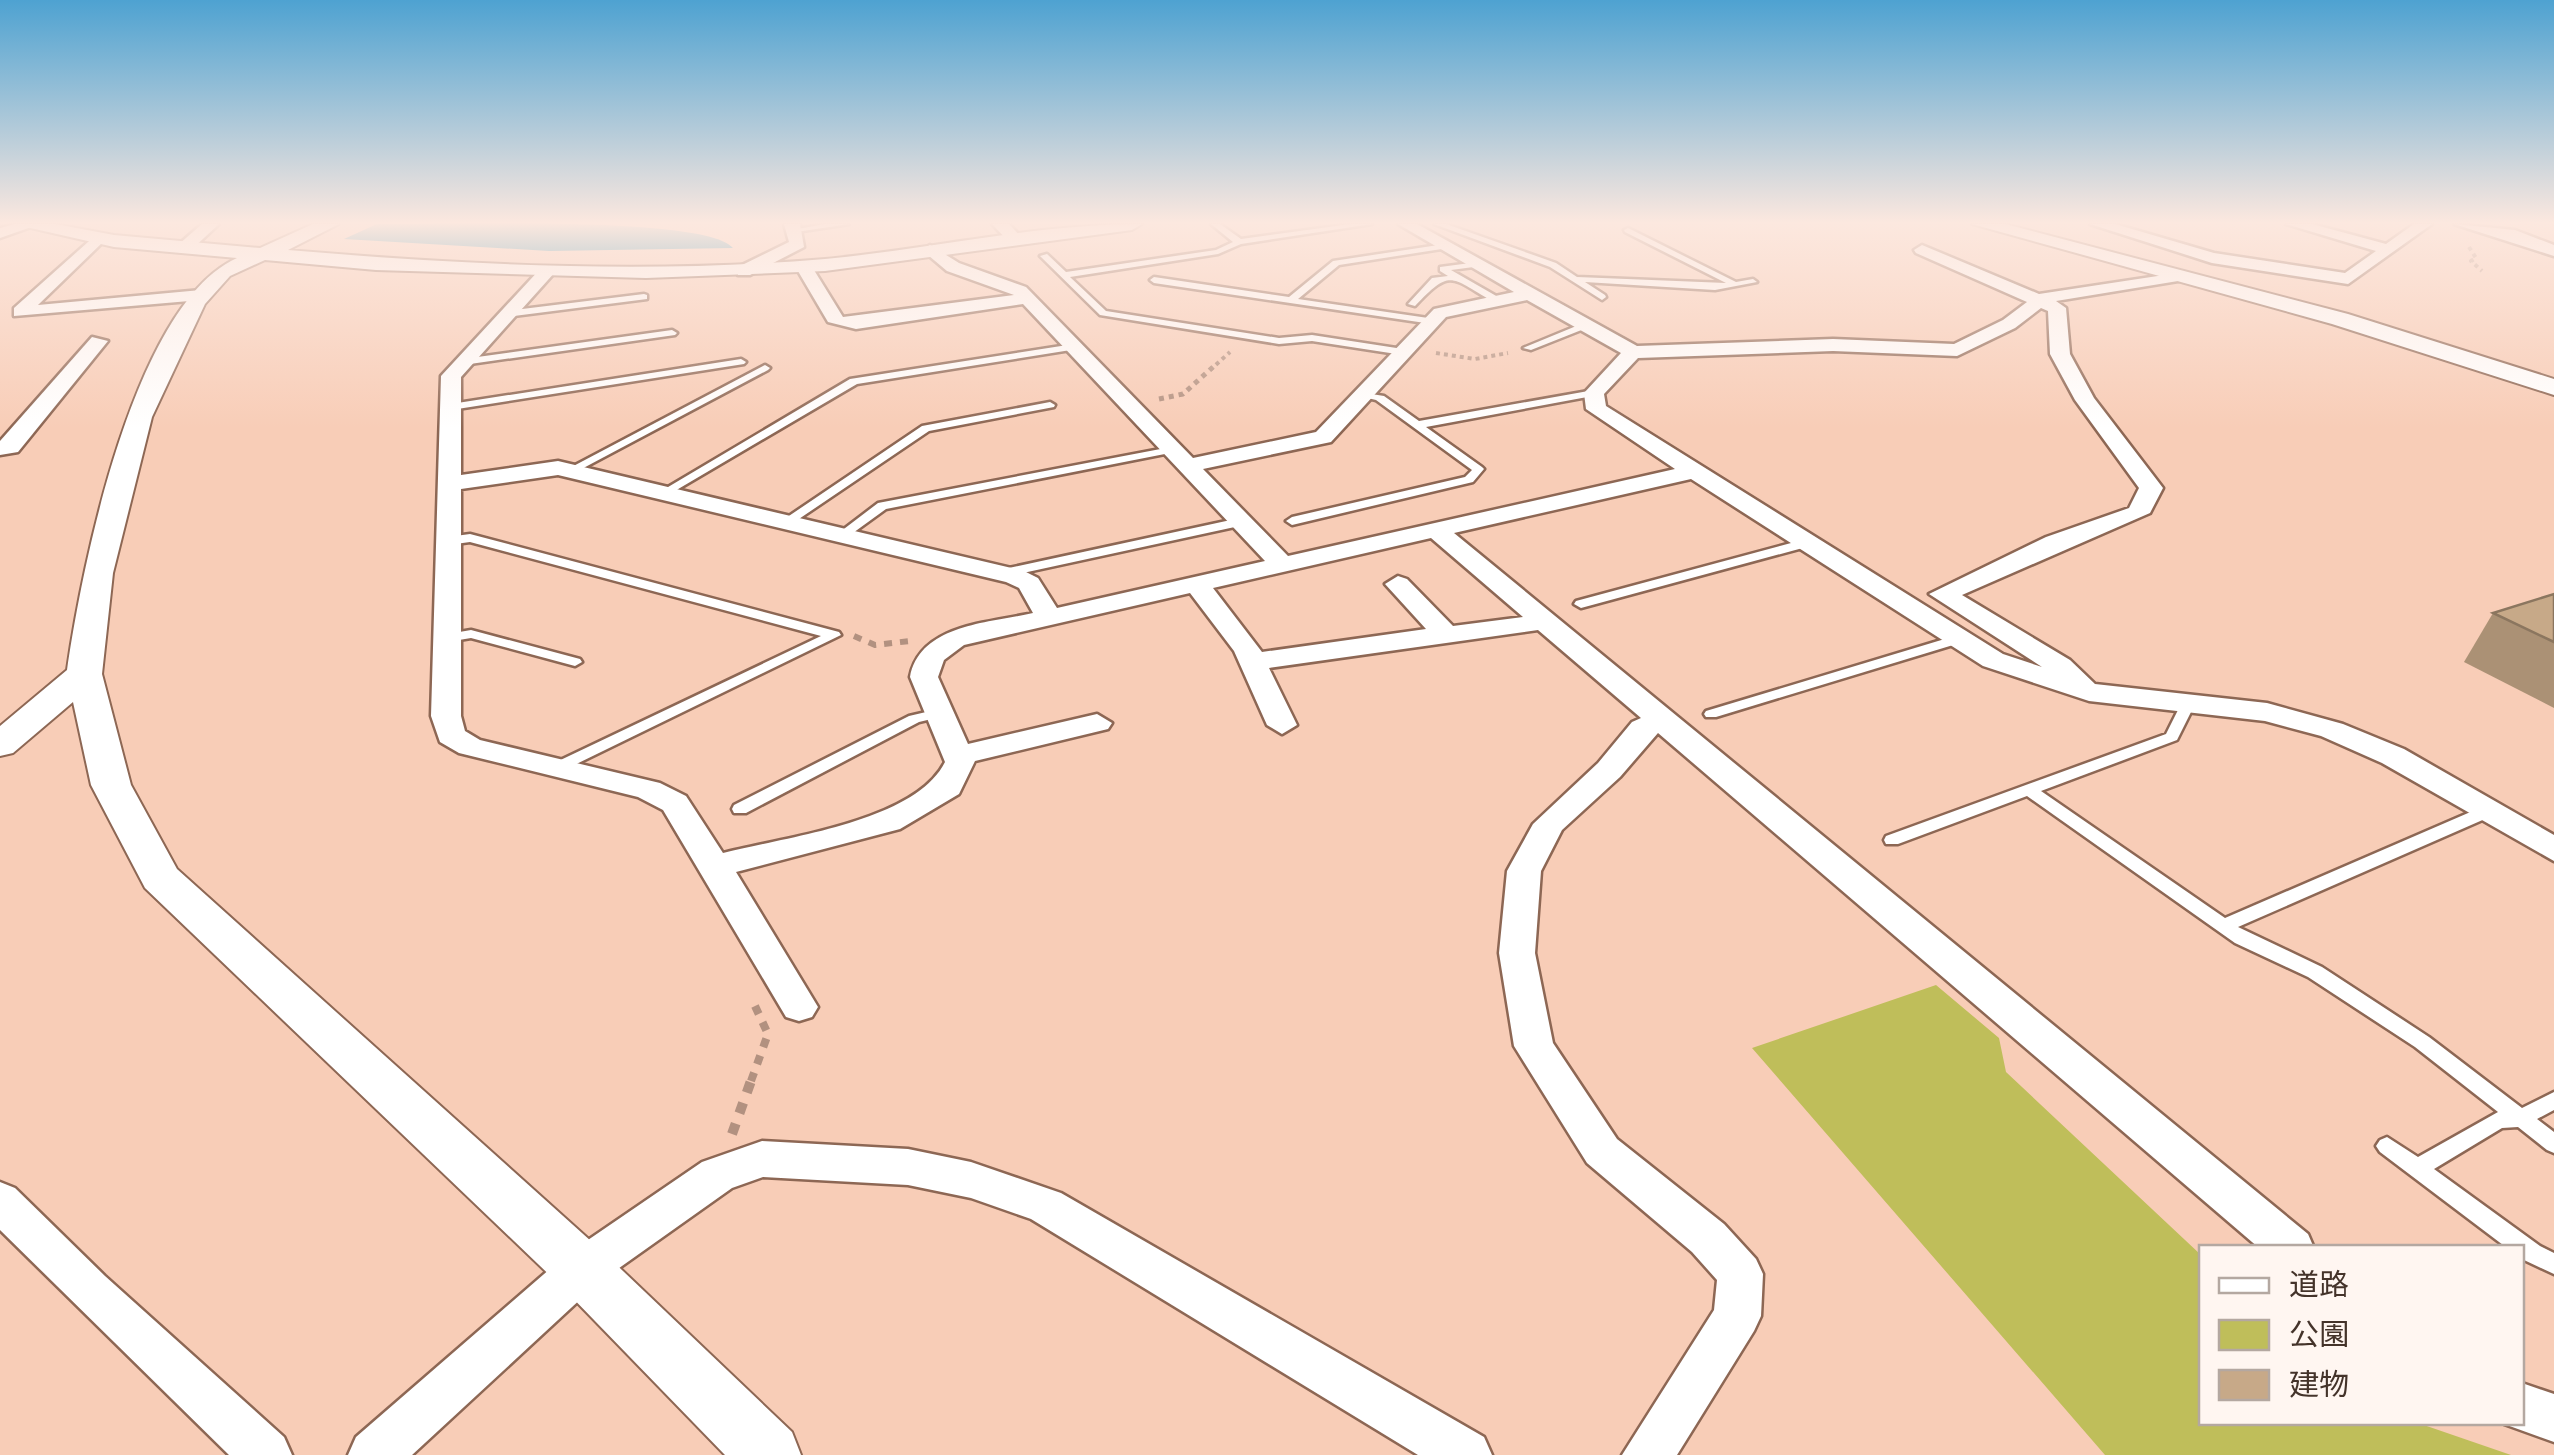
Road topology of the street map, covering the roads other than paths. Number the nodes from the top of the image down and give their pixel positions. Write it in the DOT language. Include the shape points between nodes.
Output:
graph roads {
  1 [pos="40,292"];
  2 [pos="204,292"];
  3 [pos="528,292"];
  4 [pos="819,292"];
  5 [pos="1020,292"];
  6 [pos="1081,292"];
  7 [pos="1236,292"];
  8 [pos="1301,292"];
  9 [pos="1424,292"];
  10 [pos="1482,292"];
  11 [pos="1525,292"];
  12 [pos="1594,292"];
  13 [pos="2027,292"];
  14 [pos="2080,292"];
  15 [pos="2238,292"];
  16 [pos="1529,294"];
  17 [pos="201,295"];
  18 [pos="644,297"];
  19 [pos="1602,297"];
  20 [pos="1028,298"];
  21 [pos="2042,298"];
  22 [pos="1495,299"];
  23 [pos="1291,300"];
  24 [pos="1412,304"];
  25 [pos="506,314"];
  26 [pos="1432,321"];
  27 [pos="1586,325"];
  28 [pos="672,333"];
  29 [pos="99,341"];
  30 [pos="1074,347"];
  31 [pos="1528,348"];
  32 [pos="1405,350"];
  33 [pos="1633,352"];
  34 [pos="464,362"];
  35 [pos="742,362"];
  36 [pos="765,368"];
  37 [pos="2554,387"];
  38 [pos="1594,392"];
  39 [pos="1363,394"];
  40 [pos="1050,405"];
  41 [pos="451,407"];
  42 [pos="1417,425"];
  43 [pos="0,448"];
  44 [pos="1178,458"];
  45 [pos="570,471"];
  46 [pos="1691,472"];
  47 [pos="449,484"];
  48 [pos="664,493"];
  49 [pos="1292,521"];
  50 [pos="786,522"];
  51 [pos="1240,522"];
  52 [pos="1436,530"];
  53 [pos="842,535"];
  54 [pos="448,541"];
  55 [pos="1806,544"];
  56 [pos="1281,564"];
  57 [pos="1004,573"];
  58 [pos="1196,583"];
  59 [pos="1398,584"];
  60 [pos="1581,604"];
  61 [pos="1049,617"];
  62 [pos="1544,620"];
  63 [pos="1447,634"];
  64 [pos="447,638"];
  65 [pos="1958,638"];
  66 [pos="575,662"];
  67 [pos="1251,663"];
  68 [pos="84,674"];
  69 [pos="2090,692"];
  70 [pos="2188,704"];
  71 [pos="939,713"];
  72 [pos="1711,714"];
  73 [pos="1663,720"];
  74 [pos="1098,723"];
  75 [pos="1282,725"];
  76 [pos="0,745"];
  77 [pos="958,756"];
  78 [pos="556,768"];
  79 [pos="2029,790"];
  80 [pos="740,809"];
  81 [pos="2488,812"];
  82 [pos="1892,840"];
  83 [pos="2554,850"];
  84 [pos="715,866"];
  85 [pos="2225,925"];
  86 [pos="792,994"];
  87 [pos="2554,1100"];
  88 [pos="2520,1118"];
  89 [pos="2554,1144"];
  90 [pos="2388,1146"];
  91 [pos="2417,1168"];
  92 [pos="0,1201"];
  93 [pos="2288,1245"];
  94 [pos="2521,1245"];
  95 [pos="2524,1247"];
  96 [pos="2554,1264"];
  97 [pos="582,1269"];
  98 [pos="2524,1407"];
  99 [pos="2554,1418"];
  100 [pos="1659,1451"];
  101 [pos="266,1455"];
  102 [pos="374,1455"];
  103 [pos="769,1455"];
  104 [pos="1466,1455"];
  1 -- 17 [label="street" via="20,312"];
  2 -- 17 [label="street"];
  3 -- 25 [label="street"];
  4 -- 20 [label="street" via="837,322 856,324"];
  5 -- 20 [label="street"];
  6 -- 32 [label="lane" via="1103,313 1279,341 1312,338"];
  7 -- 23 [label="lane"];
  8 -- 23 [label="lane"];
  9 -- 24 [label="lane"];
  10 -- 22 [label="lane"];
  11 -- 16 [label="street"];
  12 -- 19 [label="lane"];
  13 -- 21 [label="street"];
  14 -- 21 [label="street"];
  15 -- 37 [label="street"];
  16 -- 22 [label="street"];
  16 -- 27 [label="street"];
  17 -- 68 [label="street" via="139,417 96,573"];
  18 -- 25 [label="lane"];
  20 -- 30 [label="street"];
  21 -- 33 [label="street" via="1957,350 1834,345"];
  21 -- 69 [label="street" via="2057,308 2060,354 2085,400 2150,488 2138,513 2054,542 1942,594 2060,666"];
  22 -- 26 [label="street" via="1449,308"];
  23 -- 26 [label="lane"];
  25 -- 34 [label="street"];
  26 -- 32 [label="street"];
  27 -- 31 [label="lane"];
  27 -- 33 [label="street"];
  28 -- 34 [label="lane"];
  29 -- 43 [label="street" via="10,447"];
  30 -- 44 [label="street"];
  30 -- 48 [label="lane" via="854,381"];
  32 -- 39 [label="street"];
  33 -- 38 [label="street"];
  34 -- 41 [label="street" via="451,376"];
  35 -- 41 [label="lane"];
  36 -- 45 [label="lane"];
  38 -- 42 [label="lane"];
  38 -- 46 [label="street" via="1596,409"];
  39 -- 42 [label="lane"];
  39 -- 44 [label="street" via="1322,437"];
  40 -- 50 [label="lane" via="926,428"];
  41 -- 47 [label="street"];
  42 -- 49 [label="lane" via="1478,470 1470,480"];
  44 -- 51 [label="street"];
  44 -- 53 [label="lane" via="882,506"];
  45 -- 47 [label="street"];
  45 -- 48 [label="street"];
  46 -- 52 [label="street"];
  46 -- 55 [label="street"];
  47 -- 54 [label="street"];
  48 -- 50 [label="street"];
  50 -- 53 [label="street"];
  51 -- 56 [label="street"];
  51 -- 57 [label="lane"];
  52 -- 56 [label="street"];
  52 -- 62 [label="street"];
  53 -- 57 [label="street"];
  54 -- 64 [label="street"];
  54 -- 78 [label="lane" via="470,538 834,636"];
  55 -- 60 [label="lane"];
  55 -- 65 [label="street"];
  56 -- 58 [label="street"];
  57 -- 61 [label="street" via="1029,584"];
  58 -- 61 [label="street"];
  58 -- 67 [label="street"];
  59 -- 63 [label="street"];
  61 -- 71 [label="street" via="944,645 925,664 924,677"];
  62 -- 63 [label="street"];
  62 -- 73 [label="street"];
  63 -- 67 [label="street"];
  64 -- 66 [label="lane" via="471,634"];
  64 -- 78 [label="street" via="451,736 470,748"];
  65 -- 69 [label="street" via="2031,676"];
  65 -- 72 [label="lane"];
  67 -- 75 [label="street"];
  68 -- 76 [label="street"];
  68 -- 97 [label="street" via="111,784 160,878"];
  69 -- 70 [label="street"];
  70 -- 79 [label="lane" via="2172,737"];
  70 -- 81 [label="street" via="2268,712 2332,730"];
  71 -- 77 [label="street"];
  71 -- 80 [label="lane" via="914,719"];
  73 -- 93 [label="street"];
  73 -- 100 [label="street" via="1642,728 1609,770 1549,824 1524,871 1517,953 1534,1046 1602,1151 1708,1238 1740,1274 1737,1316"];
  74 -- 77 [label="street"];
  77 -- 84 [label="street" via="948,787 904,815"];
  78 -- 84 [label="street" via="649,790 675,803"];
  79 -- 82 [label="lane"];
  79 -- 85 [label="lane"];
  81 -- 83 [label="street"];
  81 -- 85 [label="lane"];
  84 -- 86 [label="street"];
  85 -- 88 [label="lane" via="2315,972 2407,1032"];
  87 -- 88 [label="lane"];
  88 -- 89 [label="lane"];
  88 -- 91 [label="lane" via="2499,1120"];
  90 -- 91 [label="lane"];
  91 -- 94 [label="lane"];
  92 -- 101 [label="street"];
  95 -- 96 [label="lane"];
  97 -- 102 [label="street"];
  97 -- 103 [label="street"];
  97 -- 104 [label="street" via="718,1174 762,1160 908,1166 1046,1206"];
  98 -- 99 [label="street"];
}
